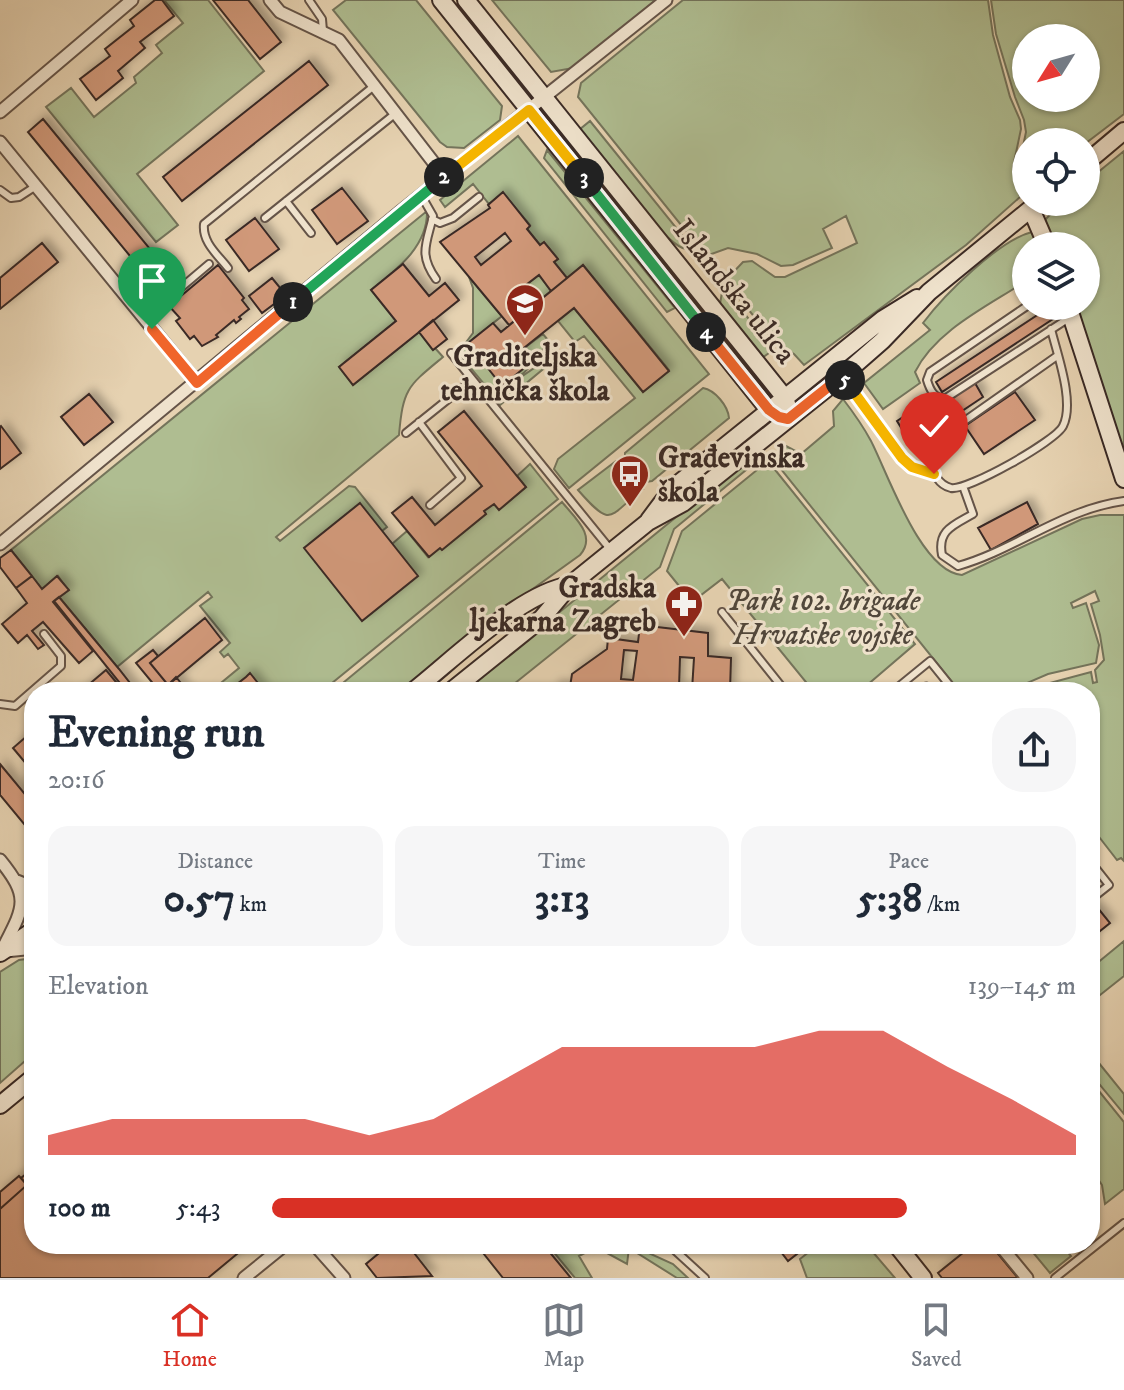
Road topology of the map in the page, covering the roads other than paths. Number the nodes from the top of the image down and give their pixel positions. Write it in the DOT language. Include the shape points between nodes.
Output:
graph roads {
  1 [pos="132,0"];
  2 [pos="270,0"];
  3 [pos="441,0"];
  4 [pos="466,0"];
  5 [pos="666,0"];
  6 [pos="313,1"];
  7 [pos="323,31"];
  8 [pos="374,86"];
  9 [pos="545,97"];
  10 [pos="529,110"];
  11 [pos="0,112"];
  12 [pos="396,113"];
  13 [pos="1124,131"];
  14 [pos="0,142"];
  15 [pos="1100,151"];
  16 [pos="444,176"];
  17 [pos="36,186"];
  18 [pos="0,190"];
  19 [pos="421,195"];
  20 [pos="479,197"];
  21 [pos="286,201"];
  22 [pos="1022,216"];
  23 [pos="265,218"];
  24 [pos="432,219"];
  25 [pos="311,233"];
  26 [pos="209,264"];
  27 [pos="228,268"];
  28 [pos="436,279"];
  29 [pos="929,292"];
  30 [pos="1012,316"];
  31 [pos="144,319"];
  32 [pos="1060,320"];
  33 [pos="1073,320"];
  34 [pos="1051,329"];
  35 [pos="451,353"];
  36 [pos="1057,356"];
  37 [pos="842,376"];
  38 [pos="472,380"];
  39 [pos="197,383"];
  40 [pos="785,398"];
  41 [pos="769,410"];
  42 [pos="788,419"];
  43 [pos="419,422"];
  44 [pos="406,433"];
  45 [pos="934,474"];
  46 [pos="1124,479"];
  47 [pos="963,486"];
  48 [pos="1124,501"];
  49 [pos="430,505"];
  50 [pos="648,522"];
  51 [pos="0,544"];
  52 [pos="612,551"];
  53 [pos="570,585"];
  54 [pos="722,612"];
  55 [pos="44,634"];
  56 [pos="481,637"];
  57 [pos="43,682"];
  58 [pos="425,682"];
  59 [pos="454,682"];
  60 [pos="462,682"];
  61 [pos="778,682"];
  62 [pos="904,682"];
  63 [pos="947,682"];
  64 [pos="24,698"];
  65 [pos="0,704"];
  66 [pos="0,860"];
  67 [pos="1100,874"];
  68 [pos="17,881"];
  69 [pos="24,884"];
  70 [pos="1100,892"];
  71 [pos="24,937"];
  72 [pos="24,950"];
  73 [pos="1,953"];
  74 [pos="24,1085"];
  75 [pos="0,1105"];
  76 [pos="1124,1223"];
  77 [pos="1100,1242"];
  78 [pos="274,1254"];
  79 [pos="323,1254"];
  80 [pos="679,1254"];
  81 [pos="904,1254"];
  82 [pos="1007,1254"];
  83 [pos="1085,1254"];
  84 [pos="244,1278"];
  85 [pos="344,1278"];
  86 [pos="705,1278"];
  87 [pos="923,1278"];
  88 [pos="1027,1278"];
  89 [pos="1055,1278"];
  1 -- 11 [label="street"];
  2 -- 7 [label="street" via="280,12"];
  3 -- 10 [label="street, Islandska ulica"];
  4 -- 9 [label="street, Islandska ulica"];
  5 -- 9 [label="street"];
  6 -- 7 [label="lane"];
  7 -- 8 [label="street" via="339,40"];
  8 -- 12 [label="street"];
  8 -- 27 [label="lane" via="204,224 208,243"];
  9 -- 10 [label="street"];
  9 -- 40 [label="street, Islandska ulica"];
  10 -- 16 [label="street"];
  10 -- 41 [label="street, Islandska ulica"];
  12 -- 16 [label="street"];
  12 -- 21 [label="lane"];
  13 -- 15 [label="street"];
  14 -- 17 [label="street"];
  16 -- 19 [label="street"];
  17 -- 18 [label="lane" via="11,198"];
  17 -- 31 [label="street"];
  19 -- 24 [label="lane"];
  19 -- 39 [label="street"];
  20 -- 24 [label="lane" via="453,218 440,223"];
  21 -- 23 [label="lane"];
  21 -- 25 [label="lane"];
  22 -- 29 [label="street"];
  24 -- 28 [label="lane" via="424,256"];
  26 -- 31 [label="lane"];
  29 -- 37 [label="street"];
  29 -- 40 [label="street" via="883,319"];
  30 -- 34 [label="lane" via="930,372 931,392 946,398"];
  31 -- 39 [label="street"];
  32 -- 34 [label="lane"];
  33 -- 46 [label="street"];
  34 -- 36 [label="lane"];
  35 -- 38 [label="lane"];
  36 -- 45 [label="lane" via="946,434 933,447 929,461"];
  36 -- 47 [label="lane" via="1068,401 1064,425 1055,438"];
  37 -- 42 [label="street"];
  37 -- 45 [label="lane" via="902,458"];
  38 -- 43 [label="lane"];
  38 -- 52 [label="lane"];
  39 -- 51 [label="street"];
  40 -- 41 [label="street"];
  40 -- 42 [label="street, Islandska ulica"];
  41 -- 42 [label="street, Islandska ulica"];
  41 -- 50 [label="street" via="673,488"];
  42 -- 50 [label="street" via="683,503"];
  43 -- 44 [label="lane"];
  43 -- 49 [label="lane" via="461,478"];
  45 -- 47 [label="lane" via="941,484"];
  47 -- 48 [label="lane" via="973,514 944,531 940,543 942,555 958,566 981,560 1053,523"];
  50 -- 52 [label="street"];
  52 -- 53 [label="street"];
  53 -- 56 [label="street" via="526,603"];
  53 -- 60 [label="street" via="542,618"];
  54 -- 61 [label="lane"];
  55 -- 57 [label="lane" via="61,656 61,666"];
  56 -- 58 [label="street"];
  56 -- 59 [label="street" via="463,658"];
  62 -- 63 [label="lane" via="930,661"];
  64 -- 65 [label="lane" via="15,706"];
  66 -- 68 [label="street"];
  67 -- 70 [label="lane" via="1109,885"];
  68 -- 69 [label="street"];
  68 -- 73 [label="street" via="19,918"];
  71 -- 73 [label="street"];
  72 -- 73 [label="street"];
  74 -- 75 [label="street"];
  76 -- 77 [label="lane"];
  78 -- 84 [label="street"];
  79 -- 85 [label="street"];
  80 -- 86 [label="lane"];
  81 -- 87 [label="street"];
  82 -- 88 [label="street"];
  83 -- 89 [label="lane"];
}
